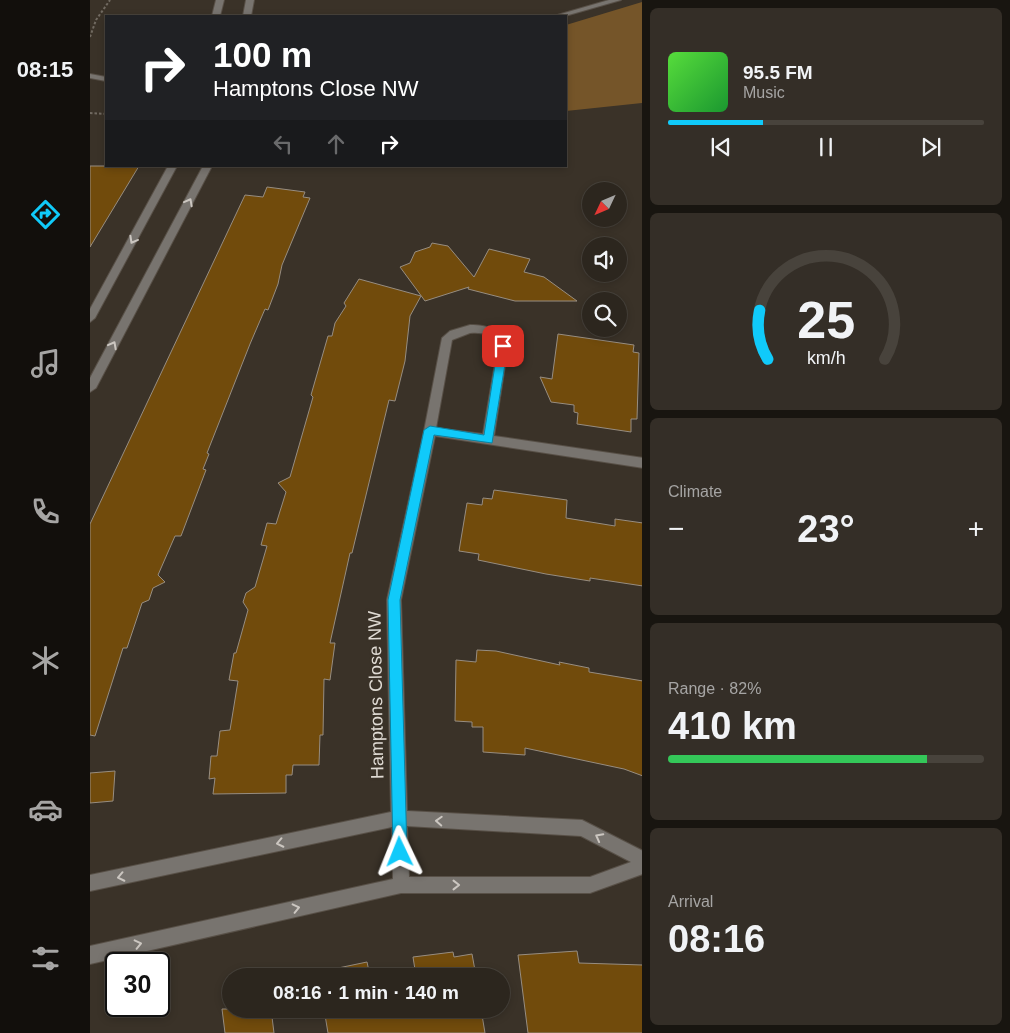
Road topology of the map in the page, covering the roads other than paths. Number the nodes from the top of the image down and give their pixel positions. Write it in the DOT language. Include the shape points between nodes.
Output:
graph roads {
  1 [pos="220,0"];
  2 [pos="250,0"];
  3 [pos="606,0"];
  4 [pos="617,0"];
  5 [pos="589,7"];
  6 [pos="216,15"];
  7 [pos="247,15"];
  8 [pos="561,15"];
  9 [pos="90,76"];
  10 [pos="105,79"];
  11 [pos="172,167"];
  12 [pos="207,167"];
  13 [pos="90,318"];
  14 [pos="91,382"];
  15 [pos="430,430"];
  16 [pos="488,440"];
  17 [pos="642,463"];
  18 [pos="399,818"];
  19 [pos="642,860"];
  20 [pos="642,866"];
  21 [pos="90,883"];
  22 [pos="401,885"];
  23 [pos="90,955"];
  1 -- 6 [label="street"];
  2 -- 7 [label="street"];
  3 -- 5 [label="street"];
  4 -- 5 [label="street"];
  5 -- 8 [label="street"];
  9 -- 10 [label="street"];
  11 -- 13 [label="street, one-way"];
  14 -- 12 [label="street, one-way"];
  15 -- 16 [label="street"];
  15 -- 16 [label="street, Hamptons Close NW" via="447,338 465,329 489,330 498,336 503,346"];
  15 -- 18 [label="street, Hamptons Close NW" via="394,600"];
  16 -- 17 [label="street"];
  19 -- 18 [label="street, one-way" via="582,828"];
  18 -- 21 [label="street, one-way"];
  18 -- 22 [label="street, Hamptons Close NW"];
  22 -- 20 [label="street, one-way" via="590,885"];
  23 -- 22 [label="street, one-way"];
}
